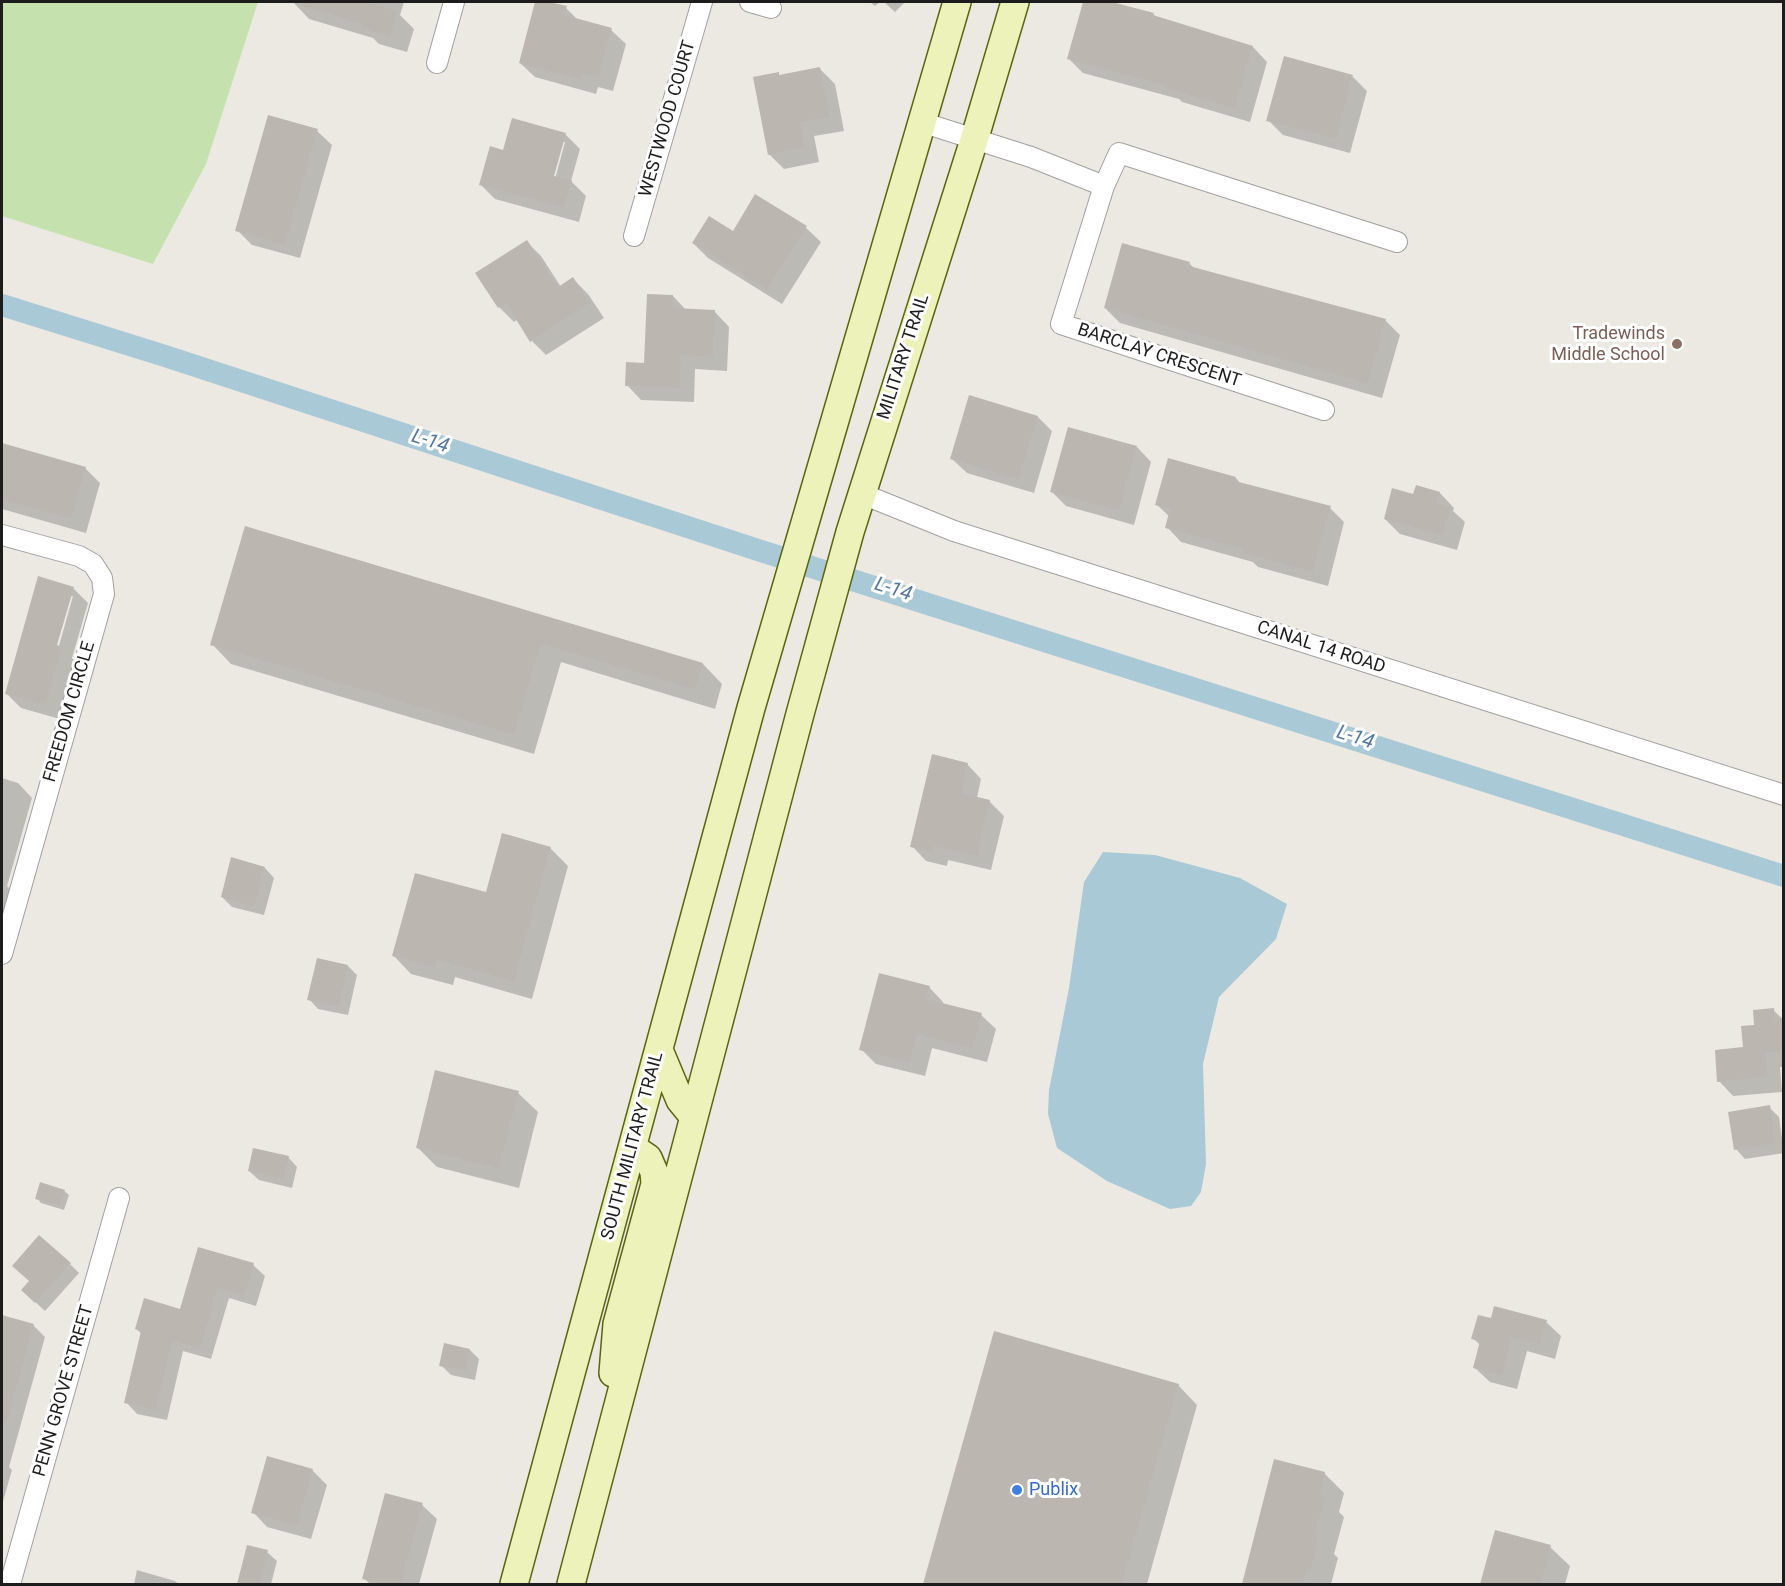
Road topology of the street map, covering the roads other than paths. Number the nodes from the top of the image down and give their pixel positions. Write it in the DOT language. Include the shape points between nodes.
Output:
graph roads {
  1 [pos="454,2"];
  2 [pos="702,2"];
  3 [pos="750,2"];
  4 [pos="957,2"];
  5 [pos="1015,2"];
  6 [pos="771,8"];
  7 [pos="437,63"];
  8 [pos="921,122"];
  9 [pos="975,137"];
  10 [pos="1104,186"];
  11 [pos="634,236"];
  12 [pos="1397,242"];
  13 [pos="1324,410"];
  14 [pos="861,493"];
  15 [pos="2,535"];
  16 [pos="1784,795"];
  17 [pos="2,954"];
  18 [pos="659,1050"];
  19 [pos="693,1116"];
  20 [pos="633,1148"];
  21 [pos="119,1198"];
  22 [pos="609,1440"];
  23 [pos="10,1584"];
  24 [pos="514,1584"];
  25 [pos="571,1584"];
  1 -- 7 [label="street"];
  2 -- 11 [label="street, WESTWOOD COURT"];
  3 -- 6 [label="street"];
  4 -- 8 [label="main road"];
  5 -- 9 [label="main road, MILITARY TRAIL"];
  8 -- 9 [label="street"];
  8 -- 18 [label="main road, SOUTH MILITARY TRAIL" via="751,708"];
  9 -- 10 [label="street"];
  9 -- 14 [label="main road, MILITARY TRAIL"];
  10 -- 12 [label="street, BARCLAY CRESCENT" via="1119,153"];
  10 -- 13 [label="street, BARCLAY CRESCENT" via="1062,324"];
  14 -- 16 [label="street, CANAL 14 ROAD" via="954,531"];
  14 -- 19 [label="main road, MILITARY TRAIL"];
  15 -- 17 [label="street, FREEDOM CIRCLE" via="79,556 93,564 102,578 104,594"];
  18 -- 19 [label="main road" via="680,1100"];
  18 -- 20 [label="main road, SOUTH MILITARY TRAIL"];
  19 -- 22 [label="main road"];
  20 -- 22 [label="main road" via="648,1158 655,1184 617,1324"];
  20 -- 24 [label="main road, SOUTH MILITARY TRAIL"];
  21 -- 23 [label="street, PENN GROVE STREET"];
  22 -- 25 [label="main road"];
}
